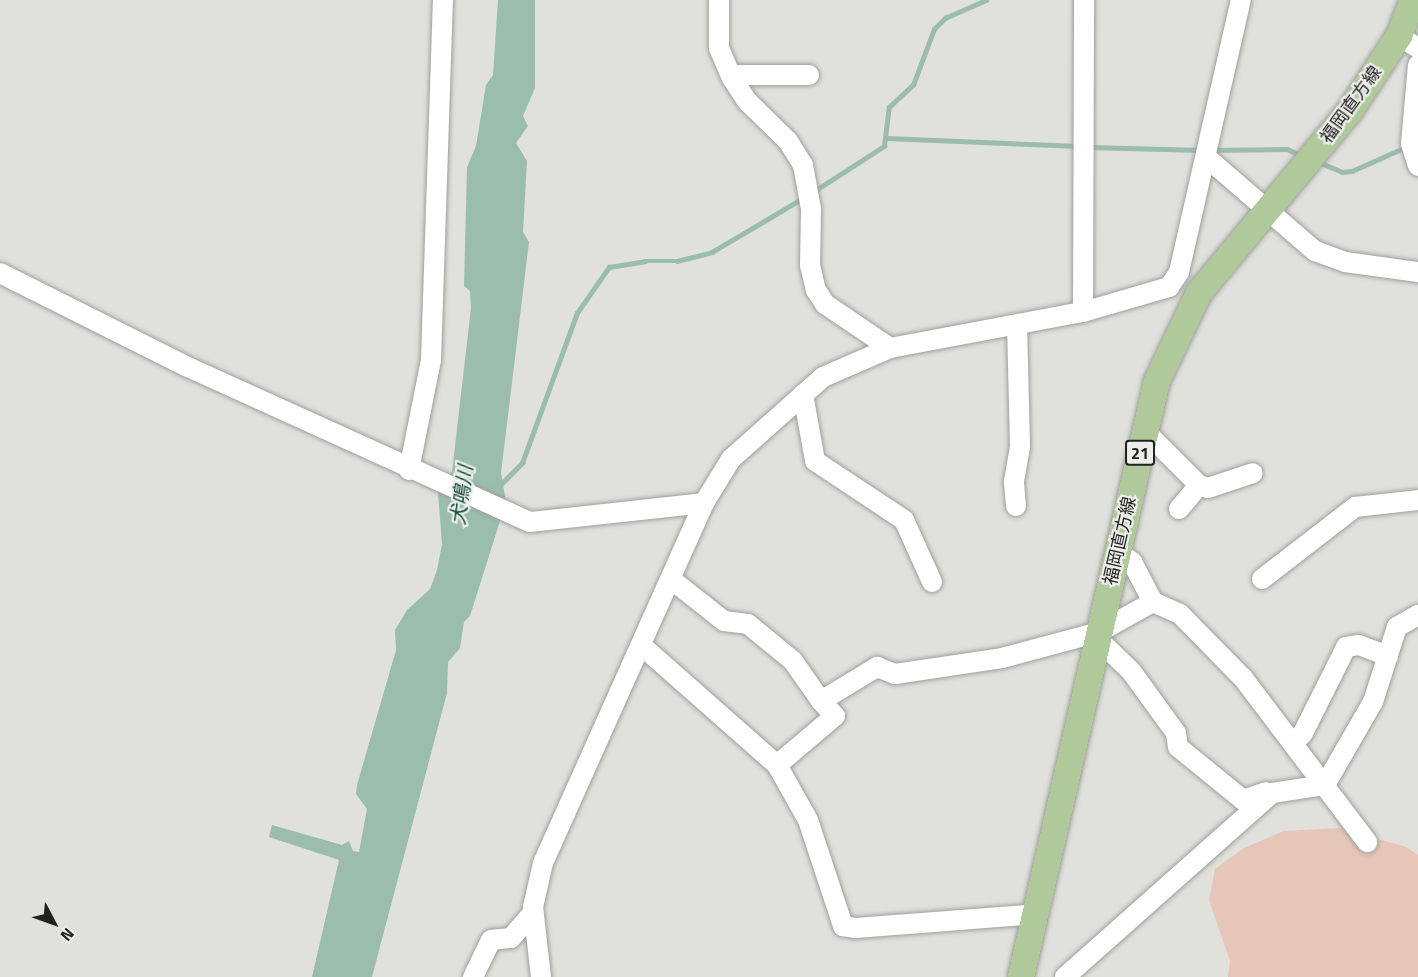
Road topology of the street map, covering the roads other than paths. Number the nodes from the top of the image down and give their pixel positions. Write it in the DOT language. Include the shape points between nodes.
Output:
graph roads {
  1 [pos="443,0"];
  2 [pos="719,0"];
  3 [pos="1084,0"];
  4 [pos="1241,0"];
  5 [pos="1414,8"];
  6 [pos="1409,42"];
  7 [pos="1418,65"];
  8 [pos="731,75"];
  9 [pos="809,75"];
  10 [pos="1206,157"];
  11 [pos="1418,166"];
  12 [pos="1267,211"];
  13 [pos="1413,266"];
  14 [pos="0,273"];
  15 [pos="1083,312"];
  16 [pos="1017,325"];
  17 [pos="890,348"];
  18 [pos="803,394"];
  19 [pos="1145,431"];
  20 [pos="409,470"];
  21 [pos="1253,473"];
  22 [pos="1199,485"];
  23 [pos="1418,500"];
  24 [pos="704,503"];
  25 [pos="1016,506"];
  26 [pos="1179,509"];
  27 [pos="1117,551"];
  28 [pos="1262,579"];
  29 [pos="672,580"];
  30 [pos="932,582"];
  31 [pos="1153,602"];
  32 [pos="1418,615"];
  33 [pos="1098,638"];
  34 [pos="641,645"];
  35 [pos="1388,656"];
  36 [pos="821,701"];
  37 [pos="1294,743"];
  38 [pos="777,765"];
  39 [pos="1325,785"];
  40 [pos="1272,793"];
  41 [pos="1367,842"];
  42 [pos="533,913"];
  43 [pos="1036,914"];
  44 [pos="473,977"];
  45 [pos="541,977"];
  46 [pos="1021,977"];
  47 [pos="1065,977"];
  1 -- 20 [label="street" via="431,360"];
  2 -- 8 [label="street" via="719,48"];
  3 -- 15 [label="street"];
  4 -- 10 [label="street"];
  5 -- 6 [label="main road, 福岡直方線 / 21"];
  6 -- 12 [label="main road, 福岡直方線 / 21"];
  7 -- 11 [label="street" via="1411,144"];
  8 -- 9 [label="street"];
  8 -- 17 [label="street" via="747,101 788,141 803,165 810,209 810,265 816,290 825,304"];
  10 -- 12 [label="street"];
  10 -- 15 [label="street" via="1179,272 1169,287"];
  12 -- 13 [label="street" via="1315,251 1345,262"];
  12 -- 19 [label="main road, 福岡直方線 / 21" via="1199,293 1156,381"];
  14 -- 20 [label="street" via="188,367"];
  15 -- 16 [label="street"];
  16 -- 17 [label="street"];
  16 -- 25 [label="street" via="1020,446 1014,481"];
  17 -- 18 [label="street" via="823,377"];
  18 -- 24 [label="street" via="731,459"];
  18 -- 30 [label="street" via="815,461 904,520"];
  19 -- 22 [label="street"];
  19 -- 27 [label="main road, 福岡直方線 / 21"];
  20 -- 24 [label="street" via="530,522"];
  21 -- 22 [label="street" via="1208,488"];
  22 -- 26 [label="street"];
  23 -- 28 [label="street" via="1355,507"];
  24 -- 29 [label="street"];
  27 -- 31 [label="street" via="1132,562"];
  27 -- 33 [label="main road, 福岡直方線 / 21"];
  29 -- 34 [label="street"];
  29 -- 36 [label="street" via="724,621 748,624 793,661"];
  31 -- 33 [label="street"];
  31 -- 37 [label="street" via="1180,614 1243,678"];
  32 -- 35 [label="street" via="1397,627"];
  33 -- 36 [label="street" via="895,674 877,667"];
  33 -- 40 [label="street" via="1131,671 1176,734 1178,747 1243,800 1259,792"];
  33 -- 43 [label="main road, 福岡直方線 / 21"];
  34 -- 38 [label="street"];
  34 -- 42 [label="street" via="543,863"];
  35 -- 37 [label="street" via="1359,645 1346,647 1303,733"];
  35 -- 39 [label="street" via="1373,702"];
  36 -- 38 [label="street" via="835,717"];
  37 -- 39 [label="street"];
  38 -- 43 [label="street" via="808,820 843,926"];
  39 -- 40 [label="street"];
  39 -- 41 [label="street"];
  40 -- 47 [label="street"];
  42 -- 44 [label="street" via="511,938 491,940"];
  42 -- 45 [label="street"];
  43 -- 46 [label="main road, 福岡直方線 / 21"];
}
